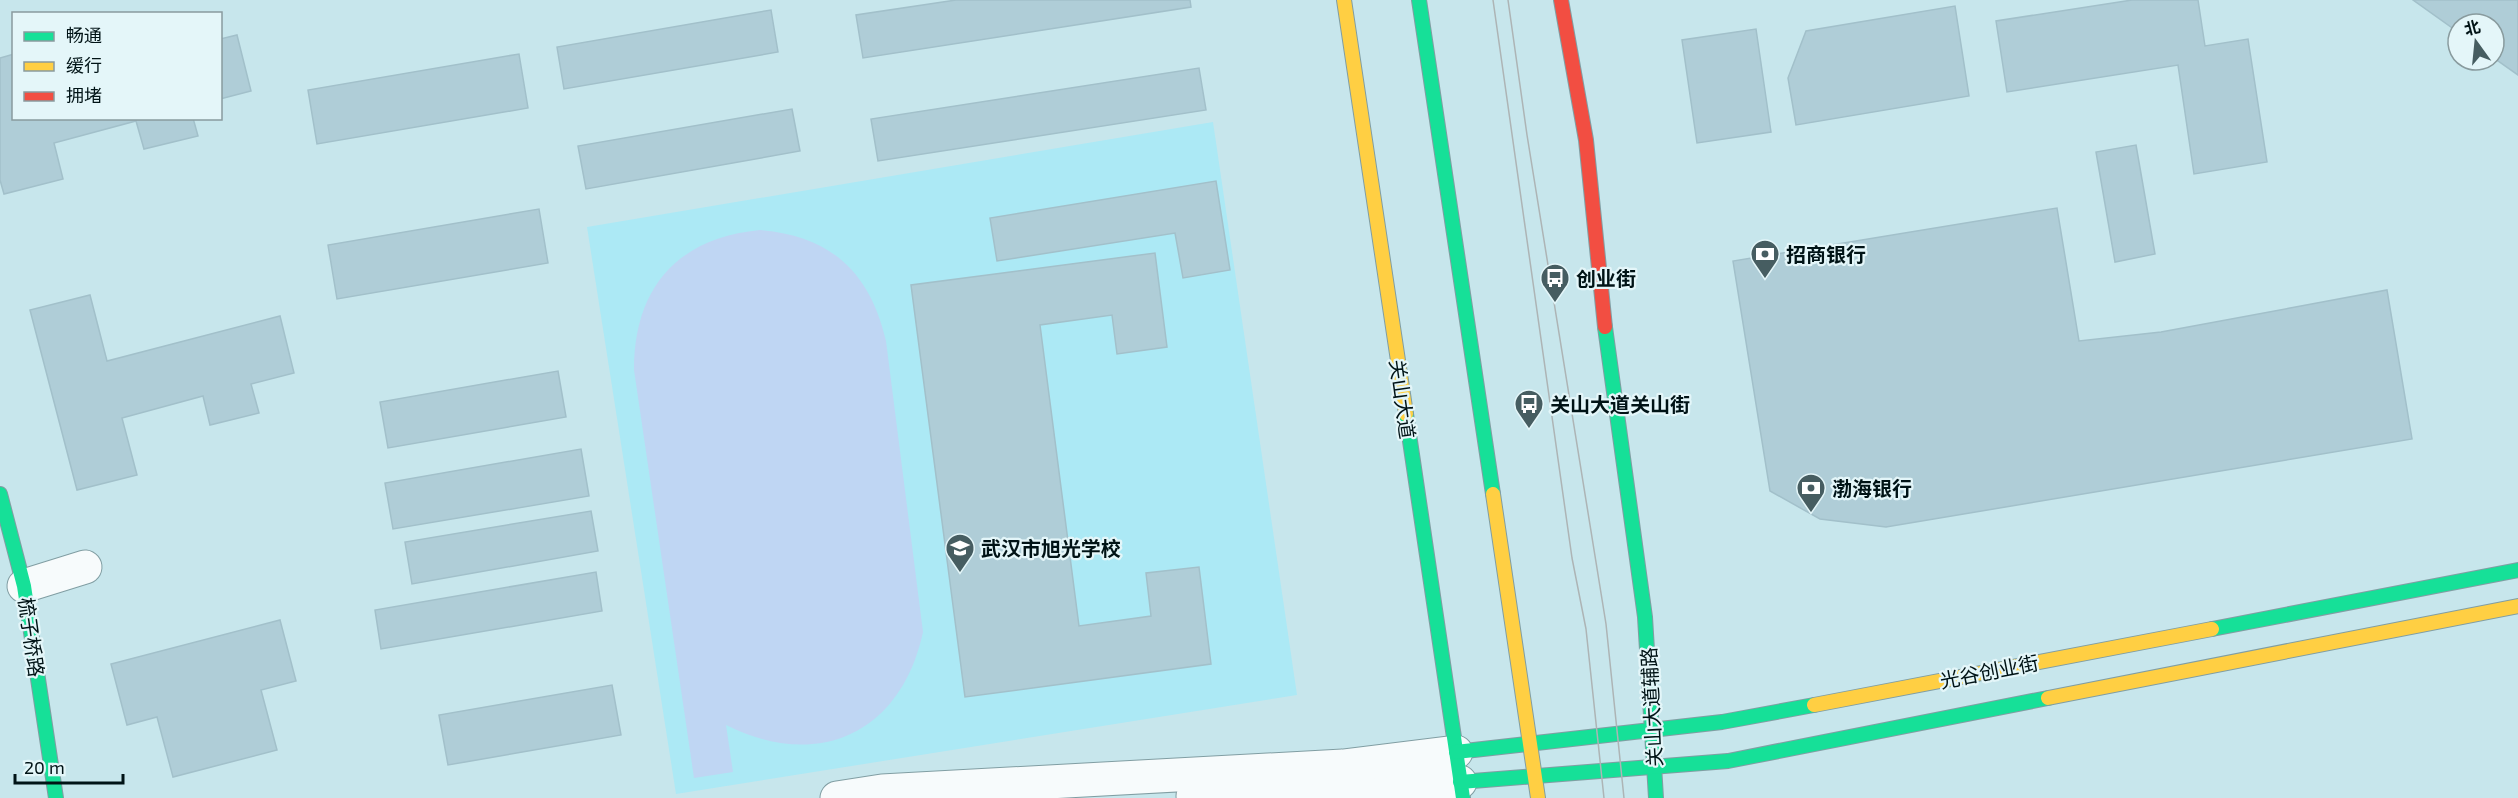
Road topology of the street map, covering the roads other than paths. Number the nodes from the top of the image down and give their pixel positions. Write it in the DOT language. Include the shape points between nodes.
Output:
graph roads {
  1 [pos="1344,0"];
  2 [pos="1419,0"];
  3 [pos="1561,0"];
  4 [pos="2,512"];
  5 [pos="85,567"];
  6 [pos="2518,570"];
  7 [pos="24,586"];
  8 [pos="2518,606"];
  9 [pos="1652,730"];
  10 [pos="1531,744"];
  11 [pos="1654,767"];
  12 [pos="1535,776"];
  13 [pos="1460,777"];
  14 [pos="57,798"];
  15 [pos="837,798"];
  16 [pos="1149,798"];
  17 [pos="1538,798"];
  18 [pos="1656,798"];
  1 -- 13 [label="main road, 关山大道"];
  2 -- 10 [label="main road"];
  3 -- 9 [label="main road, 关山大道辅路" via="1586,140 1601,302 1646,617"];
  4 -- 7 [label="main road, 梳子桥路"];
  5 -- 7 [label="street"];
  6 -- 9 [label="main road, 光谷创业街" via="1722,722"];
  7 -- 14 [label="main road, 梳子桥路"];
  8 -- 11 [label="main road, 光谷创业街" via="1728,761"];
  9 -- 10 [label="main road, 光谷创业街"];
  9 -- 11 [label="main road, 关山大道辅路"];
  10 -- 12 [label="main road"];
  10 -- 13 [label="main road, 光谷创业街"];
  11 -- 12 [label="main road, 光谷创业街"];
  11 -- 18 [label="main road, 关山大道辅路"];
  12 -- 13 [label="main road, 光谷创业街"];
  12 -- 17 [label="main road"];
  13 -- 15 [label="street" via="1343,766 882,791"];
  13 -- 16 [label="street" via="1342,791"];
}
